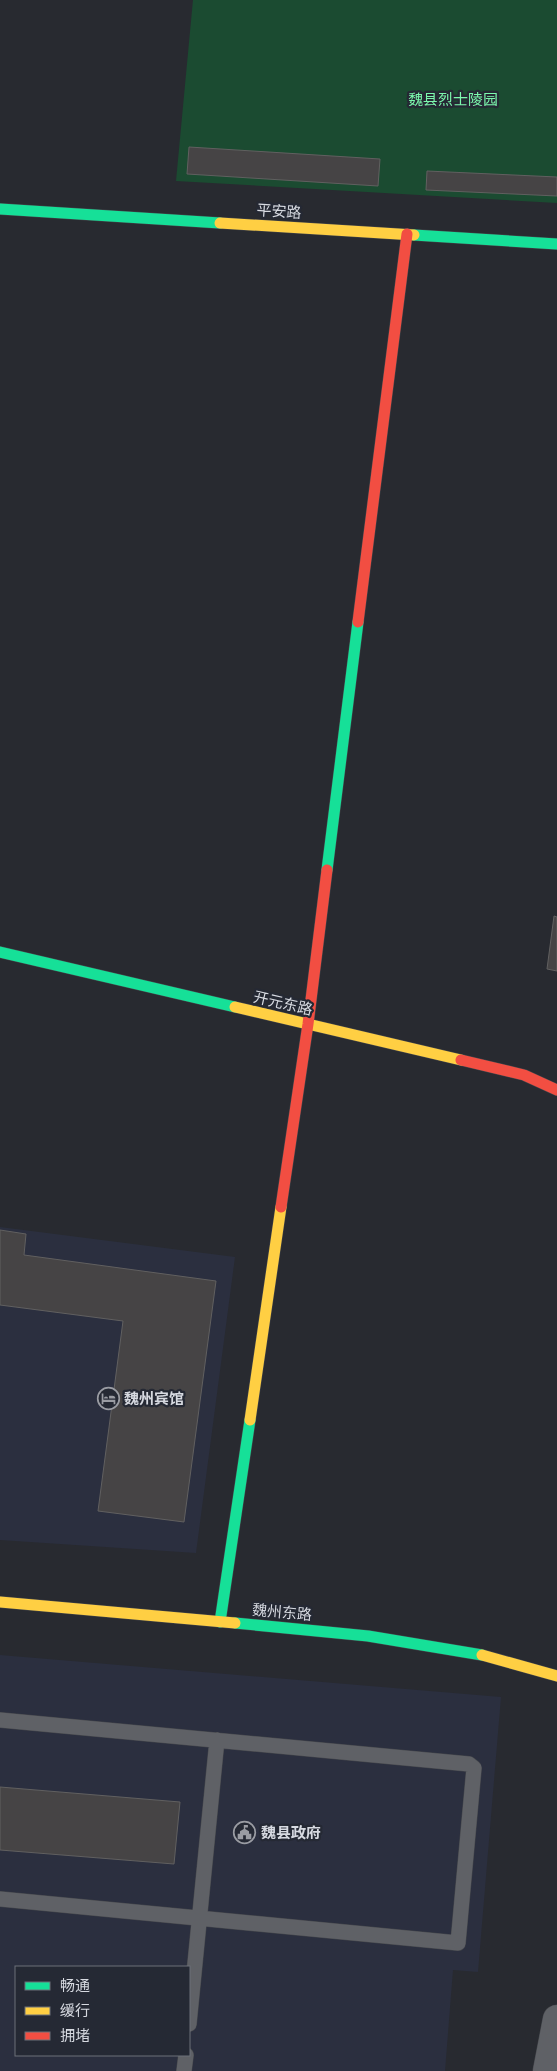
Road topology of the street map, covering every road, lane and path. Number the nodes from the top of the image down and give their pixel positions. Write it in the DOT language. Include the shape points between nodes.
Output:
graph roads {
  1 [pos="0,209"];
  2 [pos="407,234"];
  3 [pos="557,244"];
  4 [pos="0,952"];
  5 [pos="308,1024"];
  6 [pos="557,1090"];
  7 [pos="0,1602"];
  8 [pos="220,1622"];
  9 [pos="557,1676"];
  10 [pos="0,1720"];
  11 [pos="217,1740"];
  12 [pos="0,1899"];
  13 [pos="199,1918"];
  14 [pos="190,2013"];
  15 [pos="557,2019"];
  16 [pos="186,2056"];
  17 [pos="184,2071"];
  18 [pos="547,2071"];
  1 -- 2 [label="street, 平安路"];
  2 -- 3 [label="street, 平安路"];
  2 -- 5 [label="street"];
  4 -- 5 [label="street, 开元东路"];
  5 -- 6 [label="street, 开元东路" via="524,1075"];
  5 -- 8 [label="street"];
  7 -- 8 [label="street, 魏州东路"];
  8 -- 9 [label="street, 魏州东路" via="351,1634 452,1649 506,1660"];
  10 -- 11 [label="lane"];
  11 -- 13 [label="lane"];
  11 -- 13 [label="lane" via="469,1764 474,1768 458,1944"];
  12 -- 13 [label="lane"];
  13 -- 14 [label="lane"];
  15 -- 18 [label="street"];
  16 -- 17 [label="lane"];
}
